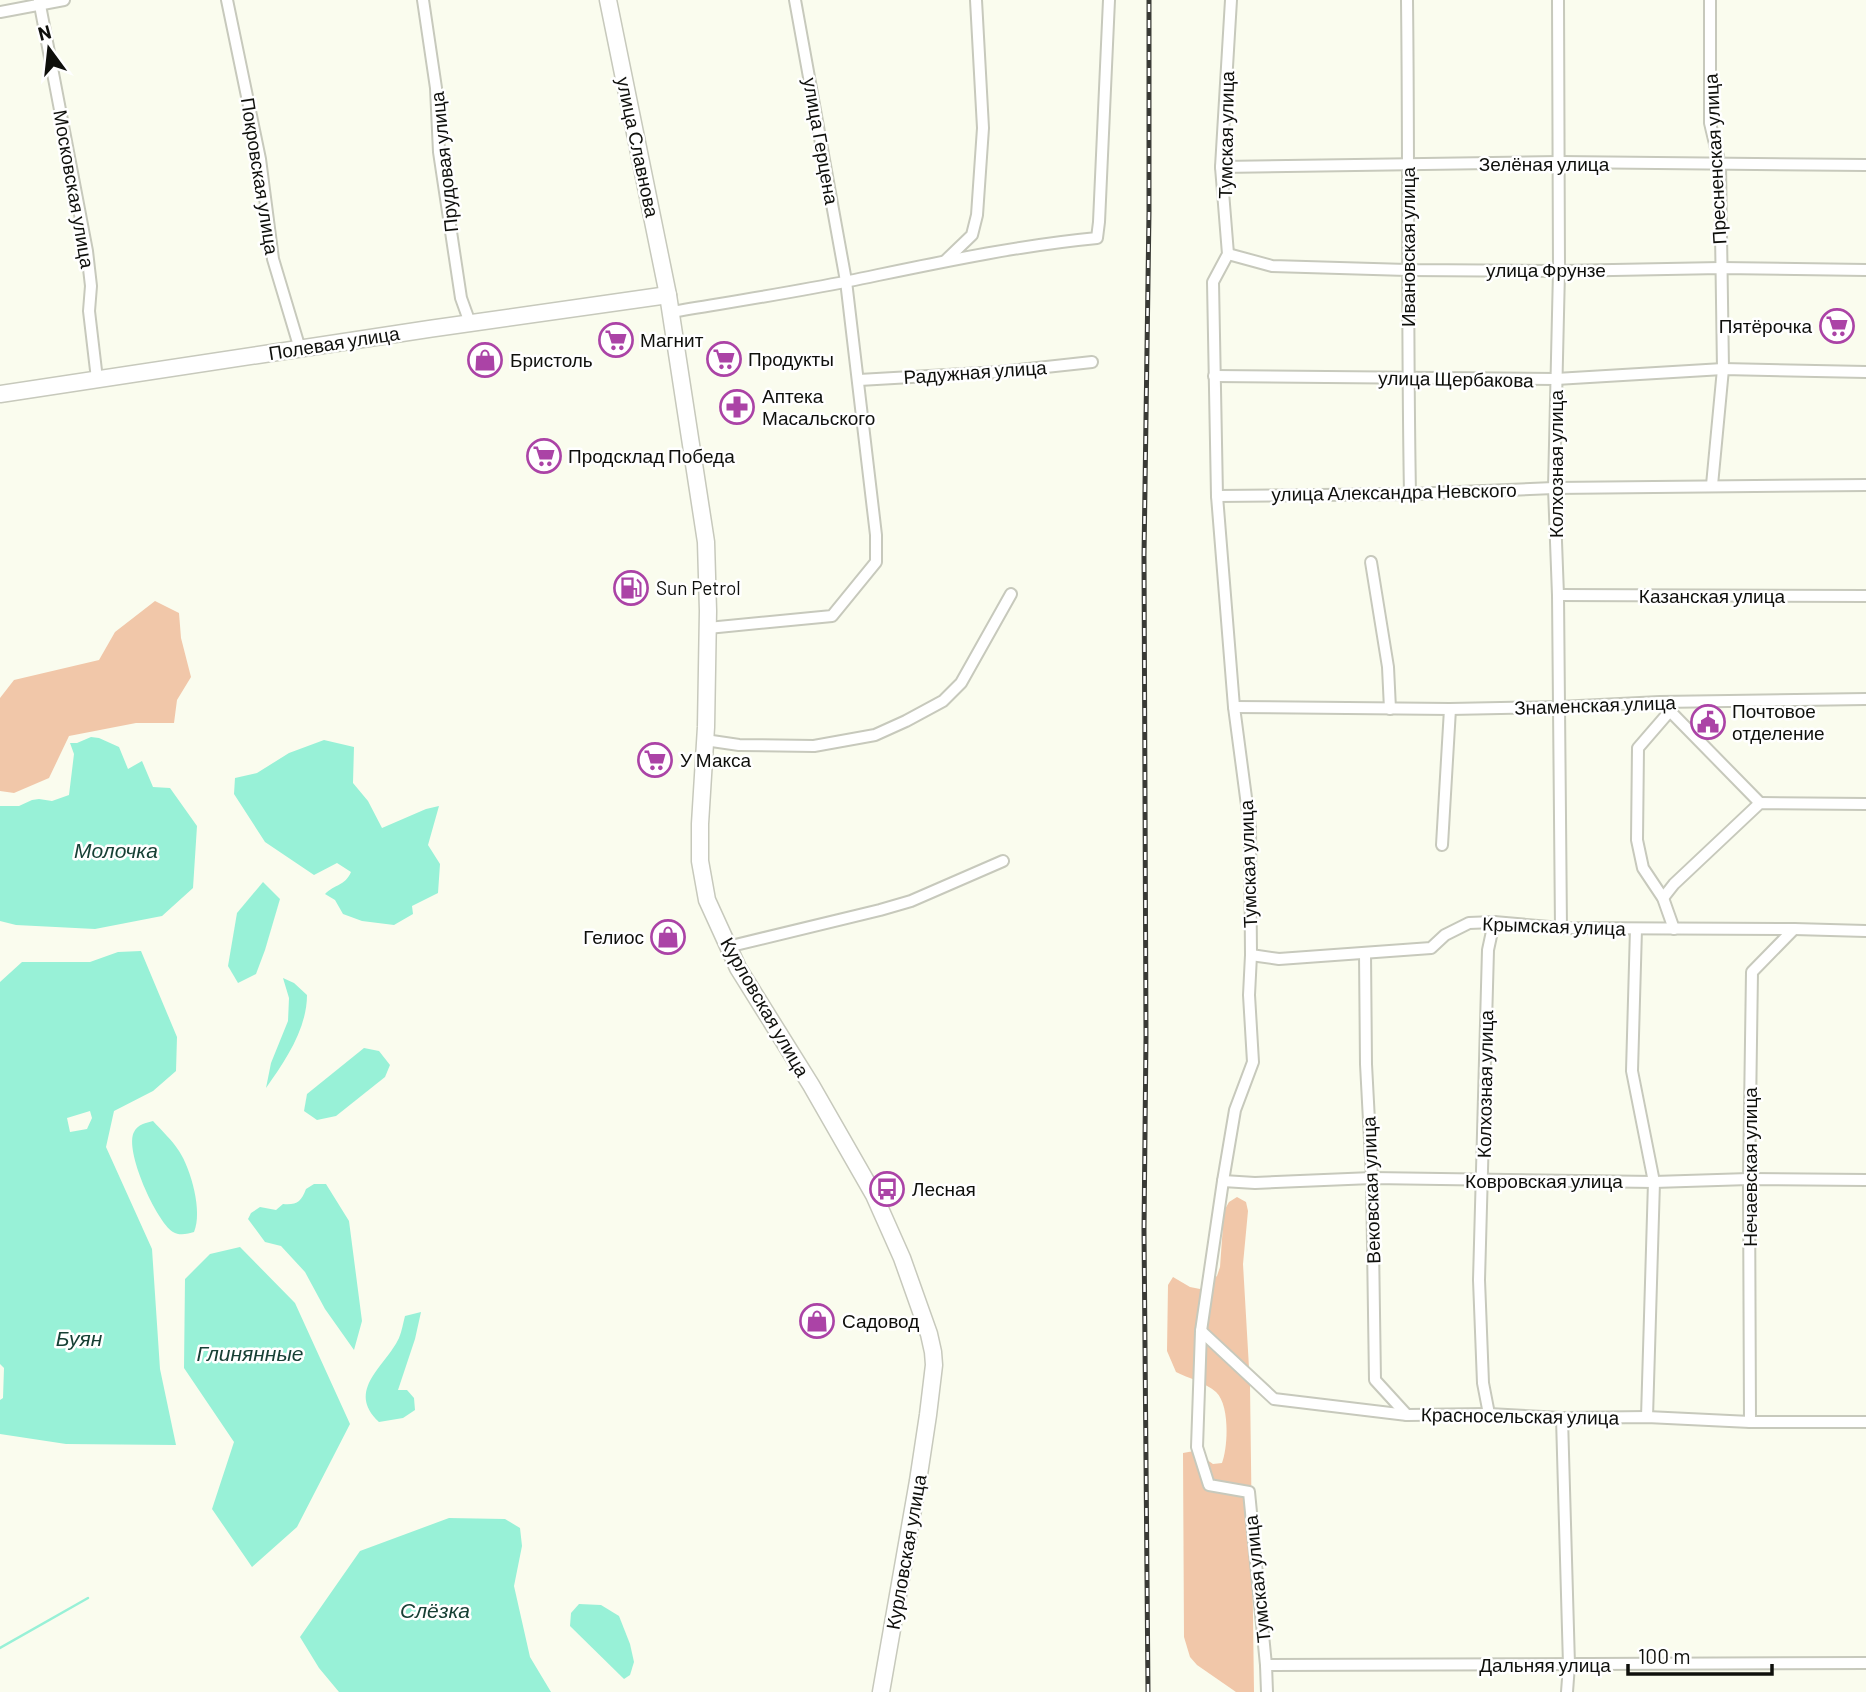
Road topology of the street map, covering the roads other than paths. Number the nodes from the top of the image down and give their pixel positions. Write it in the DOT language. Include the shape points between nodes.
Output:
graph roads {
  1 [pos="64,0"];
  2 [pos="227,0"];
  3 [pos="422,0"];
  4 [pos="608,0"];
  5 [pos="796,0"];
  6 [pos="976,0"];
  7 [pos="1109,0"];
  8 [pos="1231,0"];
  9 [pos="1407,0"];
  10 [pos="1558,0"];
  11 [pos="1710,0"];
  12 [pos="40,3"];
  13 [pos="0,12"];
  14 [pos="1559,162"];
  15 [pos="1409,165"];
  16 [pos="1720,165"];
  17 [pos="1866,165"];
  18 [pos="1221,167"];
  19 [pos="1227,254"];
  20 [pos="945,261"];
  21 [pos="1721,268"];
  22 [pos="1407,270"];
  23 [pos="1866,270"];
  24 [pos="1559,271"];
  25 [pos="846,281"];
  26 [pos="668,295"];
  27 [pos="671,312"];
  28 [pos="470,323"];
  29 [pos="300,349"];
  30 [pos="1092,362"];
  31 [pos="1723,369"];
  32 [pos="1866,372"];
  33 [pos="1214,376"];
  34 [pos="1408,378"];
  35 [pos="97,379"];
  36 [pos="1556,379"];
  37 [pos="859,380"];
  38 [pos="0,394"];
  39 [pos="1712,485"];
  40 [pos="1866,485"];
  41 [pos="1554,488"];
  42 [pos="1410,494"];
  43 [pos="1217,496"];
  44 [pos="1371,562"];
  45 [pos="1011,594"];
  46 [pos="1558,596"];
  47 [pos="1866,596"];
  48 [pos="708,628"];
  49 [pos="1866,699"];
  50 [pos="1660,702"];
  51 [pos="1559,707"];
  52 [pos="1234,708"];
  53 [pos="1390,709"];
  54 [pos="1450,709"];
  55 [pos="1670,711"];
  56 [pos="705,740"];
  57 [pos="1760,803"];
  58 [pos="1866,804"];
  59 [pos="1442,845"];
  60 [pos="1003,861"];
  61 [pos="1663,898"];
  62 [pos="1494,922"];
  63 [pos="1561,928"];
  64 [pos="1636,929"];
  65 [pos="1674,929"];
  66 [pos="1794,929"];
  67 [pos="1866,931"];
  68 [pos="727,947"];
  69 [pos="1365,953"];
  70 [pos="1251,955"];
  71 [pos="1372,1178"];
  72 [pos="1749,1179"];
  73 [pos="1866,1180"];
  74 [pos="1223,1181"];
  75 [pos="1482,1181"];
  76 [pos="1654,1182"];
  77 [pos="1201,1331"];
  78 [pos="1489,1414"];
  79 [pos="1407,1415"];
  80 [pos="1647,1417"];
  81 [pos="1562,1418"];
  82 [pos="1750,1422"];
  83 [pos="1866,1422"];
  84 [pos="1866,1664"];
  85 [pos="1266,1665"];
  86 [pos="1569,1665"];
  87 [pos="881,1692"];
  88 [pos="1267,1692"];
  89 [pos="1567,1692"];
  1 -- 12 [label="street"];
  2 -- 29 [label="street, Покровская улица" via="260,159 273,259"];
  3 -- 28 [label="street, Прудовая улица" via="436,88 439,152 461,298"];
  4 -- 26 [label="main road, улица Славнова"];
  5 -- 25 [label="street, улица Герцена"];
  6 -- 20 [label="street" via="984,128 977,215 972,235"];
  7 -- 20 [label="street" via="1097,238"];
  8 -- 18 [label="street, Тумская улица"];
  9 -- 15 [label="street, Ивановская улица"];
  10 -- 14 [label="street, Колхозная улица"];
  11 -- 16 [label="street, Пресненская улица" via="1710,123"];
  12 -- 13 [label="street"];
  12 -- 35 [label="street, Московская улица" via="87,251"];
  14 -- 15 [label="street, Зелёная улица"];
  14 -- 16 [label="street, Зелёная улица"];
  14 -- 24 [label="street, Колхозная улица"];
  15 -- 18 [label="street, Зелёная улица"];
  15 -- 22 [label="street, Ивановская улица"];
  16 -- 17 [label="street, Зелёная улица"];
  16 -- 21 [label="street, Пресненская улица"];
  18 -- 19 [label="street, Тумская улица"];
  19 -- 22 [label="street, улица Фрунзе" via="1272,266"];
  19 -- 33 [label="street, Тумская улица" via="1213,282"];
  20 -- 25 [label="street"];
  21 -- 23 [label="street, улица Фрунзе"];
  21 -- 24 [label="street, улица Фрунзе"];
  21 -- 31 [label="street, Пресненская улица"];
  22 -- 24 [label="street, улица Фрунзе"];
  22 -- 34 [label="street, Ивановская улица"];
  24 -- 36 [label="street, Колхозная улица"];
  25 -- 27 [label="street"];
  25 -- 37 [label="street, улица Герцена"];
  26 -- 27 [label="main road, Курловская улица"];
  26 -- 28 [label="main road, Полевая улица"];
  27 -- 48 [label="main road, Курловская улица" via="706,542"];
  28 -- 29 [label="main road, Полевая улица"];
  29 -- 35 [label="main road, Полевая улица"];
  30 -- 37 [label="street, Радужная улица"];
  31 -- 32 [label="street, улица Щербакова"];
  31 -- 36 [label="street, улица Щербакова"];
  31 -- 39 [label="street, Пресненская улица"];
  33 -- 34 [label="street, улица Щербакова"];
  33 -- 43 [label="street, Тумская улица"];
  34 -- 36 [label="street, улица Щербакова"];
  34 -- 42 [label="street, Ивановская улица"];
  35 -- 38 [label="main road, Полевая улица"];
  36 -- 41 [label="street, Колхозная улица"];
  37 -- 48 [label="street, улица Герцена" via="876,562 832,616"];
  39 -- 40 [label="street, улица Александра Невского"];
  39 -- 41 [label="street, улица Александра Невского"];
  41 -- 42 [label="street, улица Александра Невского"];
  41 -- 46 [label="street, Колхозная улица"];
  42 -- 43 [label="street, улица Александра Невского"];
  43 -- 52 [label="street, Тумская улица"];
  44 -- 53 [label="street"];
  45 -- 56 [label="street" via="961,683 943,701 906,721 875,735 814,746"];
  46 -- 47 [label="street, Казанская улица"];
  46 -- 51 [label="street, Колхозная улица"];
  48 -- 56 [label="main road, Курловская улица"];
  49 -- 50 [label="street, Знаменская улица"];
  50 -- 51 [label="street, Знаменская улица"];
  50 -- 55 [label="street"];
  51 -- 54 [label="street, Знаменская улица"];
  51 -- 63 [label="street, Колхозная улица"];
  52 -- 53 [label="street, Знаменская улица"];
  52 -- 70 [label="street, Тумская улица" via="1250,828"];
  53 -- 54 [label="street, Знаменская улица"];
  54 -- 59 [label="street"];
  55 -- 57 [label="street"];
  55 -- 61 [label="street" via="1638,748 1637,840 1643,868"];
  56 -- 68 [label="main road, Курловская улица" via="700,861 707,900"];
  57 -- 58 [label="street"];
  57 -- 61 [label="street"];
  60 -- 68 [label="street" via="901,904"];
  61 -- 65 [label="street"];
  62 -- 63 [label="street, Крымская улица"];
  62 -- 69 [label="street, Крымская улица" via="1469,923 1432,948"];
  62 -- 75 [label="street, Колхозная улица" via="1488,950"];
  63 -- 64 [label="street, Крымская улица"];
  64 -- 65 [label="street, Крымская улица"];
  64 -- 76 [label="street" via="1632,1071"];
  65 -- 66 [label="street, Крымская улица"];
  66 -- 67 [label="street, Крымская улица"];
  66 -- 72 [label="street, Нечаевская улица" via="1752,972"];
  68 -- 87 [label="main road, Курловская улица" via="874,1195 902,1258 933,1352 920,1468"];
  69 -- 70 [label="street, Крымская улица" via="1279,959"];
  69 -- 71 [label="street, Вековская улица"];
  70 -- 74 [label="street, Тумская улица" via="1253,1062 1235,1110"];
  71 -- 74 [label="street, Ковровская улица"];
  71 -- 75 [label="street, Ковровская улица"];
  71 -- 79 [label="street, Вековская улица" via="1375,1380"];
  72 -- 73 [label="street, Ковровская улица"];
  72 -- 76 [label="street, Ковровская улица"];
  72 -- 82 [label="street, Нечаевская улица"];
  74 -- 77 [label="street, Тумская улица"];
  75 -- 76 [label="street, Ковровская улица"];
  75 -- 78 [label="street, Колхозная улица" via="1479,1280 1483,1383"];
  76 -- 80 [label="street"];
  77 -- 79 [label="street, Красносельская улица" via="1274,1399"];
  77 -- 85 [label="street, Тумская улица" via="1197,1447 1209,1485 1249,1493"];
  78 -- 79 [label="street, Красносельская улица"];
  78 -- 81 [label="street, Красносельская улица"];
  80 -- 81 [label="street, Красносельская улица"];
  80 -- 82 [label="street, Красносельская улица"];
  81 -- 86 [label="street"];
  82 -- 83 [label="street, Красносельская улица"];
  84 -- 86 [label="street, Дальняя улица"];
  85 -- 86 [label="street, Дальняя улица"];
  85 -- 88 [label="street, Тумская улица"];
  86 -- 89 [label="street"];
}
